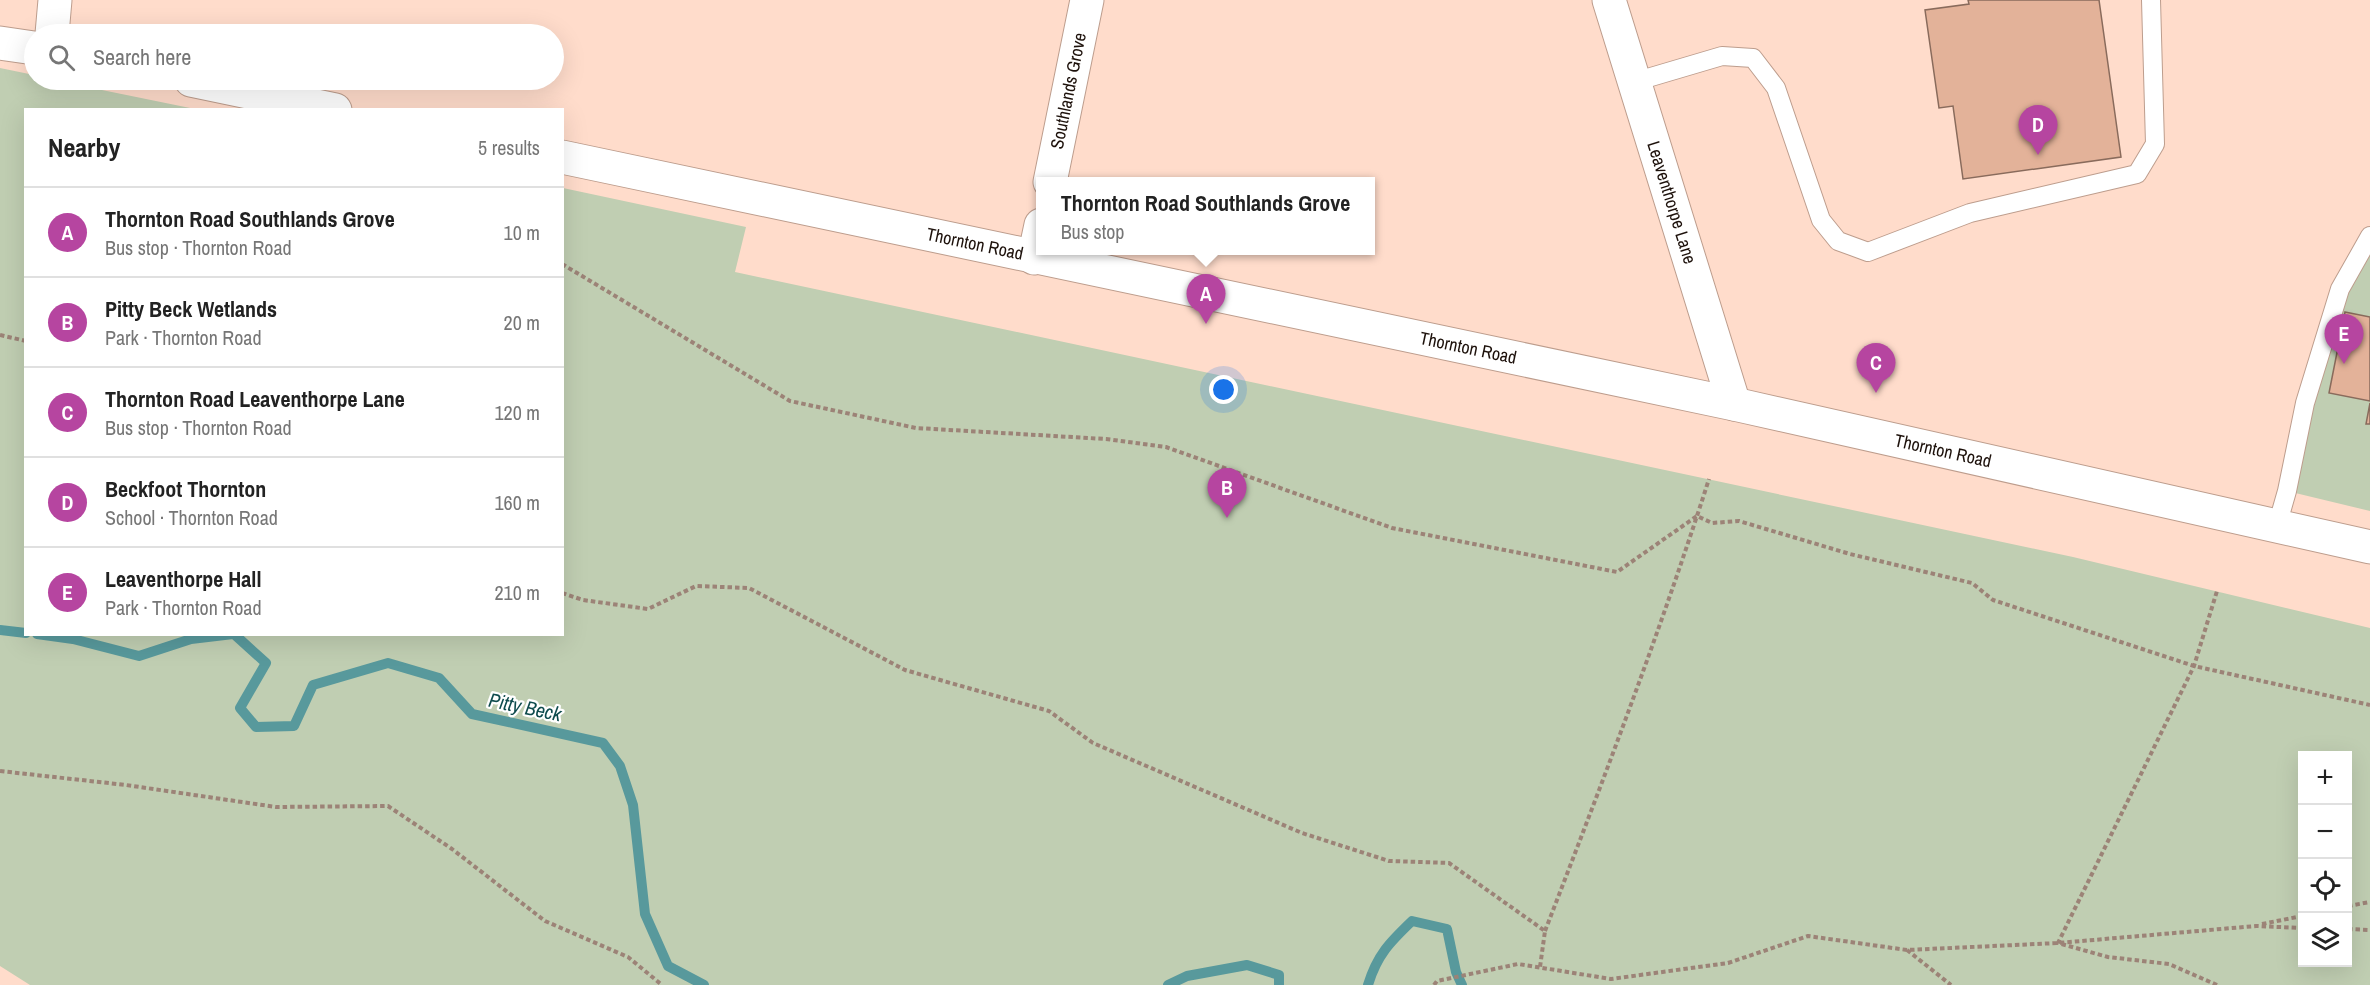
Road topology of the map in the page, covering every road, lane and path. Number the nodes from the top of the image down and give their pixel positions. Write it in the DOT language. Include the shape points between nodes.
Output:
graph roads {
  1 [pos="55,0"];
  2 [pos="1087,0"];
  3 [pos="1609,0"];
  4 [pos="2151,0"];
  5 [pos="53,24"];
  6 [pos="0,42"];
  7 [pos="24,46"];
  8 [pos="1634,82"];
  9 [pos="239,90"];
  10 [pos="325,108"];
  11 [pos="564,157"];
  12 [pos="1051,177"];
  13 [pos="2370,236"];
  14 [pos="1036,249"];
  15 [pos="1034,258"];
  16 [pos="564,265"];
  17 [pos="0,335"];
  18 [pos="24,341"];
  19 [pos="1734,404"];
  20 [pos="1709,479"];
  21 [pos="1697,516"];
  22 [pos="2277,526"];
  23 [pos="2370,547"];
  24 [pos="2217,591"];
  25 [pos="564,594"];
  26 [pos="2194,666"];
  27 [pos="2370,705"];
  28 [pos="0,771"];
  29 [pos="2370,902"];
  30 [pos="2352,905"];
  31 [pos="2298,917"];
  32 [pos="2256,926"];
  33 [pos="2298,928"];
  34 [pos="2352,929"];
  35 [pos="2370,930"];
  36 [pos="1545,931"];
  37 [pos="2058,942"];
  38 [pos="1907,951"];
  39 [pos="1540,967"];
  40 [pos="662,985"];
  41 [pos="1434,985"];
  42 [pos="1952,985"];
  43 [pos="2217,985"];
  1 -- 5 [label="main road"];
  2 -- 12 [label="main road, Southlands Grove"];
  3 -- 8 [label="main road, Leaventhorpe Lane"];
  4 -- 8 [label="lane" via="2155,144 2137,174 1971,213 1868,252 1839,241 1821,220 1776,88 1753,58 1722,56"];
  6 -- 7 [label="main road"];
  8 -- 19 [label="main road, Leaventhorpe Lane"];
  9 -- 10 [label="main road"];
  11 -- 15 [label="main road, Thornton Road"];
  13 -- 22 [label="lane" via="2340,289 2305,403"];
  14 -- 15 [label="main road"];
  15 -- 19 [label="main road, Thornton Road"];
  16 -- 21 [label="path" via="790,401 916,428 1106,439 1166,447 1392,528 1617,572"];
  17 -- 18 [label="path"];
  19 -- 22 [label="main road, Thornton Road"];
  20 -- 21 [label="path"];
  21 -- 26 [label="path" via="1712,523 1739,521 1850,554 1972,583 1993,600"];
  21 -- 36 [label="path" via="1620,738"];
  22 -- 23 [label="main road, Thornton Road"];
  24 -- 26 [label="path"];
  25 -- 36 [label="path" via="648,609 696,586 748,588 905,670 1048,711 1093,743 1302,833 1389,861 1449,863"];
  26 -- 27 [label="path"];
  26 -- 37 [label="path"];
  28 -- 40 [label="path" via="276,807 388,806 452,849 545,921 628,957"];
  29 -- 30 [label="path"];
  31 -- 32 [label="path"];
  32 -- 33 [label="path"];
  32 -- 37 [label="path"];
  34 -- 35 [label="path"];
  36 -- 39 [label="path"];
  37 -- 38 [label="path"];
  37 -- 43 [label="path" via="2108,957 2169,964"];
  38 -- 39 [label="path" via="1808,936 1728,963 1611,979"];
  38 -- 42 [label="path"];
  39 -- 41 [label="path" via="1518,964 1437,981"];
}
